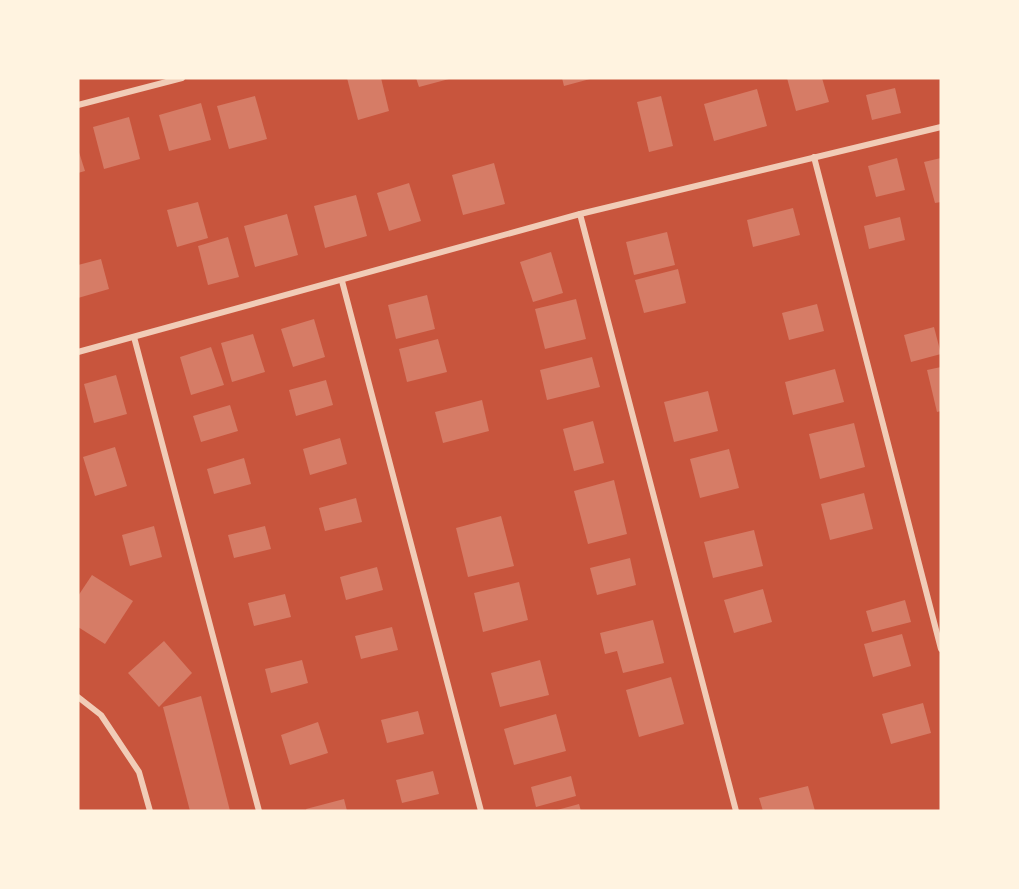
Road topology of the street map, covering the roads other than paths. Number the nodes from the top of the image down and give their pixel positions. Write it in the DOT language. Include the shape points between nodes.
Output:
graph roads {
  1 [pos="182,78"];
  2 [pos="78,105"];
  3 [pos="941,127"];
  4 [pos="814,157"];
  5 [pos="580,214"];
  6 [pos="342,280"];
  7 [pos="134,337"];
  8 [pos="78,352"];
  9 [pos="941,649"];
  10 [pos="78,697"];
  11 [pos="150,811"];
  12 [pos="259,811"];
  13 [pos="481,811"];
  14 [pos="736,811"];
  1 -- 2 [label="street"];
  3 -- 4 [label="street"];
  4 -- 5 [label="street"];
  4 -- 9 [label="street"];
  5 -- 6 [label="street"];
  5 -- 14 [label="street"];
  6 -- 7 [label="street"];
  6 -- 13 [label="street"];
  7 -- 8 [label="street"];
  7 -- 12 [label="street"];
  10 -- 11 [label="street" via="101,715 139,772"];
}
